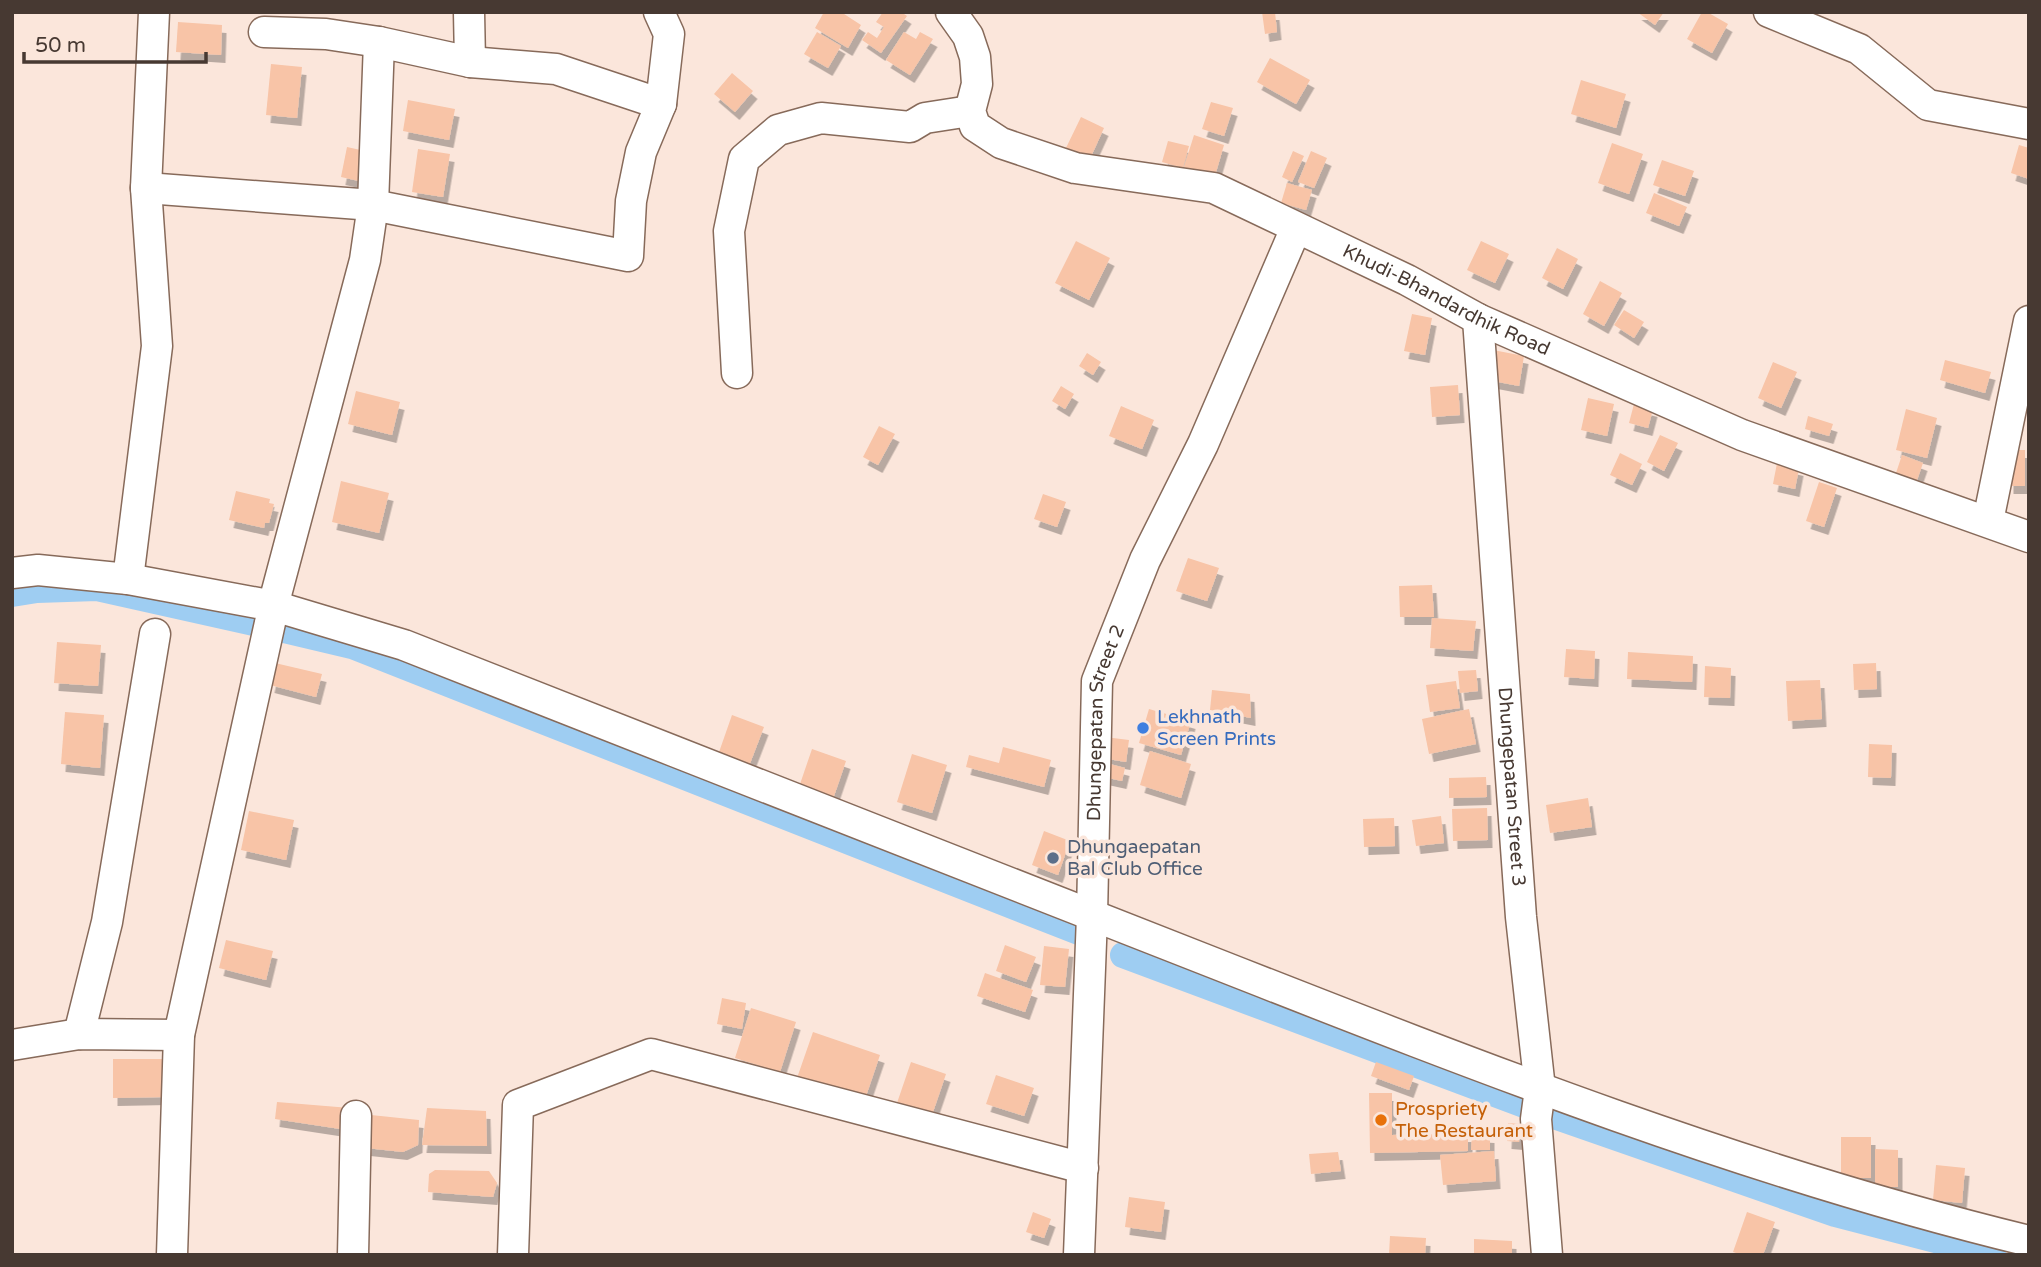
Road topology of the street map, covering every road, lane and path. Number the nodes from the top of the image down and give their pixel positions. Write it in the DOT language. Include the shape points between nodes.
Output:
graph roads {
  1 [pos="153,12"];
  2 [pos="469,12"];
  3 [pos="659,12"];
  4 [pos="951,12"];
  5 [pos="1769,12"];
  6 [pos="325,23"];
  7 [pos="264,32"];
  8 [pos="379,42"];
  9 [pos="470,62"];
  10 [pos="661,104"];
  11 [pos="971,111"];
  12 [pos="2029,124"];
  13 [pos="146,188"];
  14 [pos="373,205"];
  15 [pos="1296,228"];
  16 [pos="1478,319"];
  17 [pos="2029,321"];
  18 [pos="737,373"];
  19 [pos="1988,521"];
  20 [pos="2029,537"];
  21 [pos="12,573"];
  22 [pos="128,579"];
  23 [pos="274,606"];
  24 [pos="155,634"];
  25 [pos="1092,916"];
  26 [pos="79,1034"];
  27 [pos="179,1035"];
  28 [pos="12,1045"];
  29 [pos="1540,1089"];
  30 [pos="356,1116"];
  31 [pos="1083,1168"];
  32 [pos="2029,1241"];
  33 [pos="172,1255"];
  34 [pos="353,1255"];
  35 [pos="513,1255"];
  36 [pos="1079,1255"];
  37 [pos="1547,1255"];
  1 -- 13 [label="street"];
  2 -- 9 [label="street"];
  3 -- 10 [label="street" via="669,34"];
  4 -- 11 [label="street" via="968,36 975,57 977,83"];
  5 -- 12 [label="street" via="1858,49 1928,105"];
  6 -- 7 [label="street"];
  6 -- 8 [label="street"];
  8 -- 9 [label="street"];
  8 -- 14 [label="street"];
  9 -- 10 [label="street" via="556,69"];
  10 -- 14 [label="street" via="641,152 631,201 628,256"];
  11 -- 15 [label="street, Khudi-Bhandardhik Road" via="975,126 1001,143 1075,168 1214,188"];
  11 -- 18 [label="street" via="925,118 910,127 821,118 778,130 744,159 729,231"];
  13 -- 14 [label="street"];
  13 -- 22 [label="street" via="157,346"];
  14 -- 23 [label="street" via="365,260"];
  15 -- 16 [label="street, Khudi-Bhandardhik Road"];
  15 -- 25 [label="street, Dhungepatan Street 2" via="1203,444 1145,560 1097,681"];
  16 -- 19 [label="street, Khudi-Bhandardhik Road" via="1742,435"];
  16 -- 29 [label="street, Dhungepatan Street 3" via="1521,917"];
  17 -- 19 [label="street"];
  19 -- 20 [label="street, Khudi-Bhandardhik Road"];
  21 -- 22 [label="street" via="38,570"];
  22 -- 23 [label="street"];
  23 -- 25 [label="street" via="404,645"];
  23 -- 27 [label="street"];
  24 -- 26 [label="street" via="107,922"];
  25 -- 29 [label="street"];
  25 -- 31 [label="street, Dhungepatan Street 2"];
  26 -- 27 [label="street"];
  26 -- 28 [label="street"];
  27 -- 33 [label="street"];
  29 -- 32 [label="street" via="1796,1177"];
  29 -- 37 [label="street, Dhungepatan Street 3" via="1536,1119"];
  30 -- 34 [label="street"];
  31 -- 35 [label="street" via="651,1054 518,1105"];
  31 -- 36 [label="street, Dhungepatan Street 2"];
}
